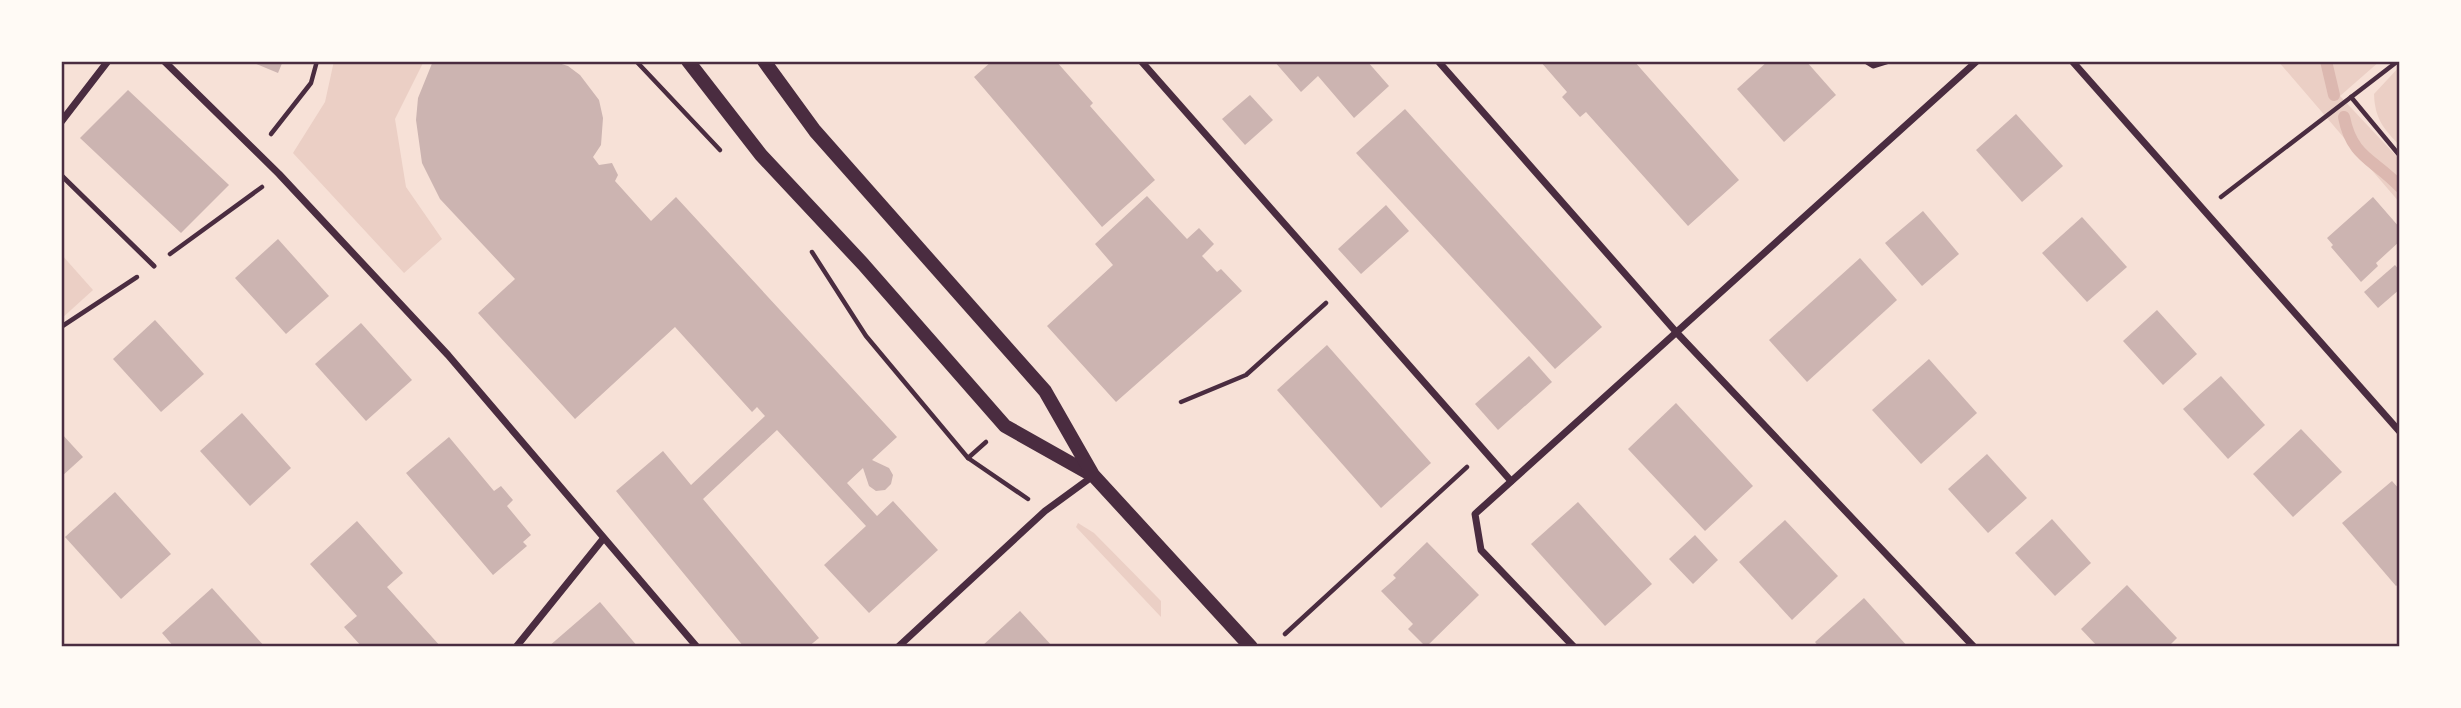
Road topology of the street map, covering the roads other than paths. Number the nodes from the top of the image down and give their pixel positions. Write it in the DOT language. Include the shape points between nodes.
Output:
graph roads {
  1 [pos="108,61"];
  2 [pos="164,61"];
  3 [pos="688,61"];
  4 [pos="764,61"];
  5 [pos="1141,61"];
  6 [pos="1438,61"];
  7 [pos="1864,61"];
  8 [pos="1889,61"];
  9 [pos="1977,61"];
  10 [pos="2072,61"];
  11 [pos="61,122"];
  12 [pos="61,176"];
  13 [pos="154,266"];
  14 [pos="1677,333"];
  15 [pos="2400,432"];
  16 [pos="1093,475"];
  17 [pos="1511,481"];
  18 [pos="603,540"];
  19 [pos="516,647"];
  20 [pos="697,647"];
  21 [pos="898,647"];
  22 [pos="1251,647"];
  23 [pos="1574,647"];
  24 [pos="1974,647"];
  1 -- 11 [label="street"];
  2 -- 18 [label="street" via="279,174 448,355"];
  3 -- 16 [label="main road" via="761,155 1004,426"];
  4 -- 16 [label="main road" via="815,131 1045,391"];
  5 -- 17 [label="street"];
  6 -- 14 [label="street"];
  7 -- 8 [label="lane" via="1873,66"];
  9 -- 14 [label="street"];
  10 -- 15 [label="street"];
  12 -- 13 [label="lane"];
  14 -- 17 [label="street"];
  14 -- 24 [label="street"];
  16 -- 21 [label="street" via="1045,511"];
  16 -- 22 [label="main road"];
  17 -- 23 [label="street" via="1475,514 1481,550"];
  18 -- 19 [label="street"];
  18 -- 20 [label="street"];
}
